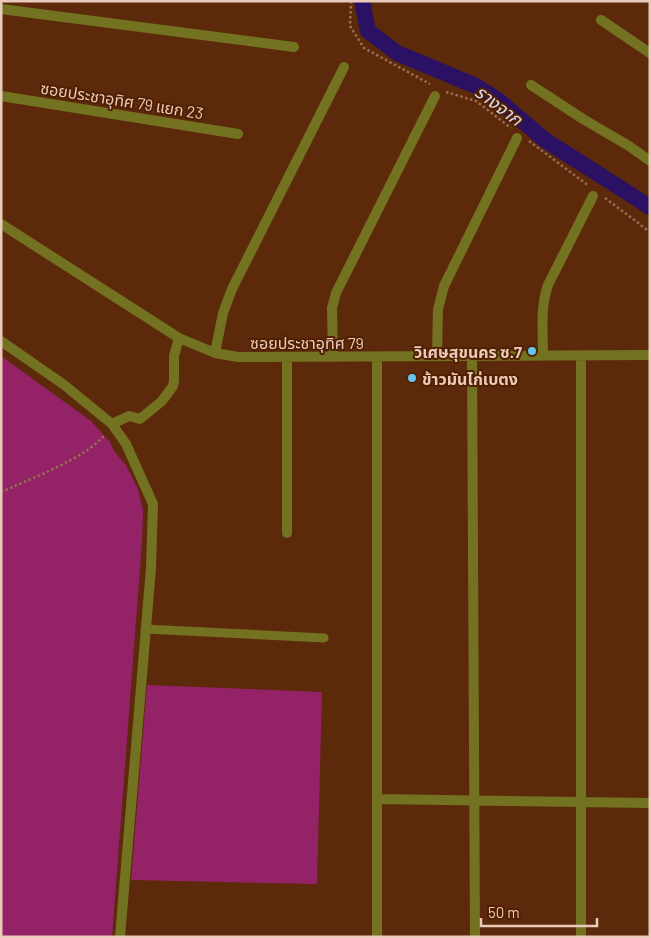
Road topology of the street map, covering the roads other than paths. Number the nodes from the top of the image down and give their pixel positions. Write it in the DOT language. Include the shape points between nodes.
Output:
graph roads {
  1 [pos="1,9"];
  2 [pos="601,20"];
  3 [pos="294,47"];
  4 [pos="650,53"];
  5 [pos="344,67"];
  6 [pos="531,85"];
  7 [pos="437,91"];
  8 [pos="1,96"];
  9 [pos="238,134"];
  10 [pos="518,135"];
  11 [pos="650,160"];
  12 [pos="596,194"];
  13 [pos="1,224"];
  14 [pos="179,338"];
  15 [pos="1,341"];
  16 [pos="215,353"];
  17 [pos="650,355"];
  18 [pos="437,356"];
  19 [pos="472,356"];
  20 [pos="544,356"];
  21 [pos="581,356"];
  22 [pos="287,357"];
  23 [pos="333,357"];
  24 [pos="377,357"];
  25 [pos="111,428"];
  26 [pos="287,533"];
  27 [pos="145,629"];
  28 [pos="324,638"];
  29 [pos="377,799"];
  30 [pos="474,801"];
  31 [pos="581,802"];
  32 [pos="650,803"];
  33 [pos="120,937"];
  34 [pos="377,937"];
  35 [pos="475,937"];
  36 [pos="581,937"];
  1 -- 3 [label="street"];
  2 -- 4 [label="street"];
  5 -- 16 [label="street" via="228,299"];
  6 -- 11 [label="street"];
  7 -- 23 [label="street" via="333,300"];
  8 -- 9 [label="street, ซอยประชาอุทิศ 79 แยก 23"];
  10 -- 18 [label="street" via="444,286 438,309"];
  12 -- 20 [label="street" via="544,295"];
  13 -- 14 [label="street, ซอยประชาอุทิศ 79"];
  14 -- 16 [label="street, ซอยประชาอุทิศ 79"];
  14 -- 25 [label="street" via="174,356 174,382 169,393 140,419 129,416"];
  15 -- 25 [label="street" via="63,384"];
  16 -- 22 [label="street, ซอยประชาอุทิศ 79" via="238,357"];
  17 -- 21 [label="street, ซอยประชาอุทิศ 79"];
  18 -- 19 [label="street, ซอยประชาอุทิศ 79"];
  18 -- 24 [label="street, ซอยประชาอุทิศ 79"];
  19 -- 20 [label="street, ซอยประชาอุทิศ 79"];
  19 -- 30 [label="street"];
  20 -- 21 [label="street, ซอยประชาอุทิศ 79"];
  21 -- 31 [label="street"];
  22 -- 23 [label="street, ซอยประชาอุทิศ 79"];
  22 -- 26 [label="street"];
  23 -- 24 [label="street, ซอยประชาอุทิศ 79"];
  24 -- 29 [label="street"];
  25 -- 27 [label="street" via="126,444 153,504"];
  27 -- 28 [label="lane"];
  27 -- 33 [label="street"];
  29 -- 30 [label="street"];
  29 -- 34 [label="street"];
  30 -- 31 [label="street"];
  30 -- 35 [label="street"];
  31 -- 32 [label="street"];
  31 -- 36 [label="street"];
}
